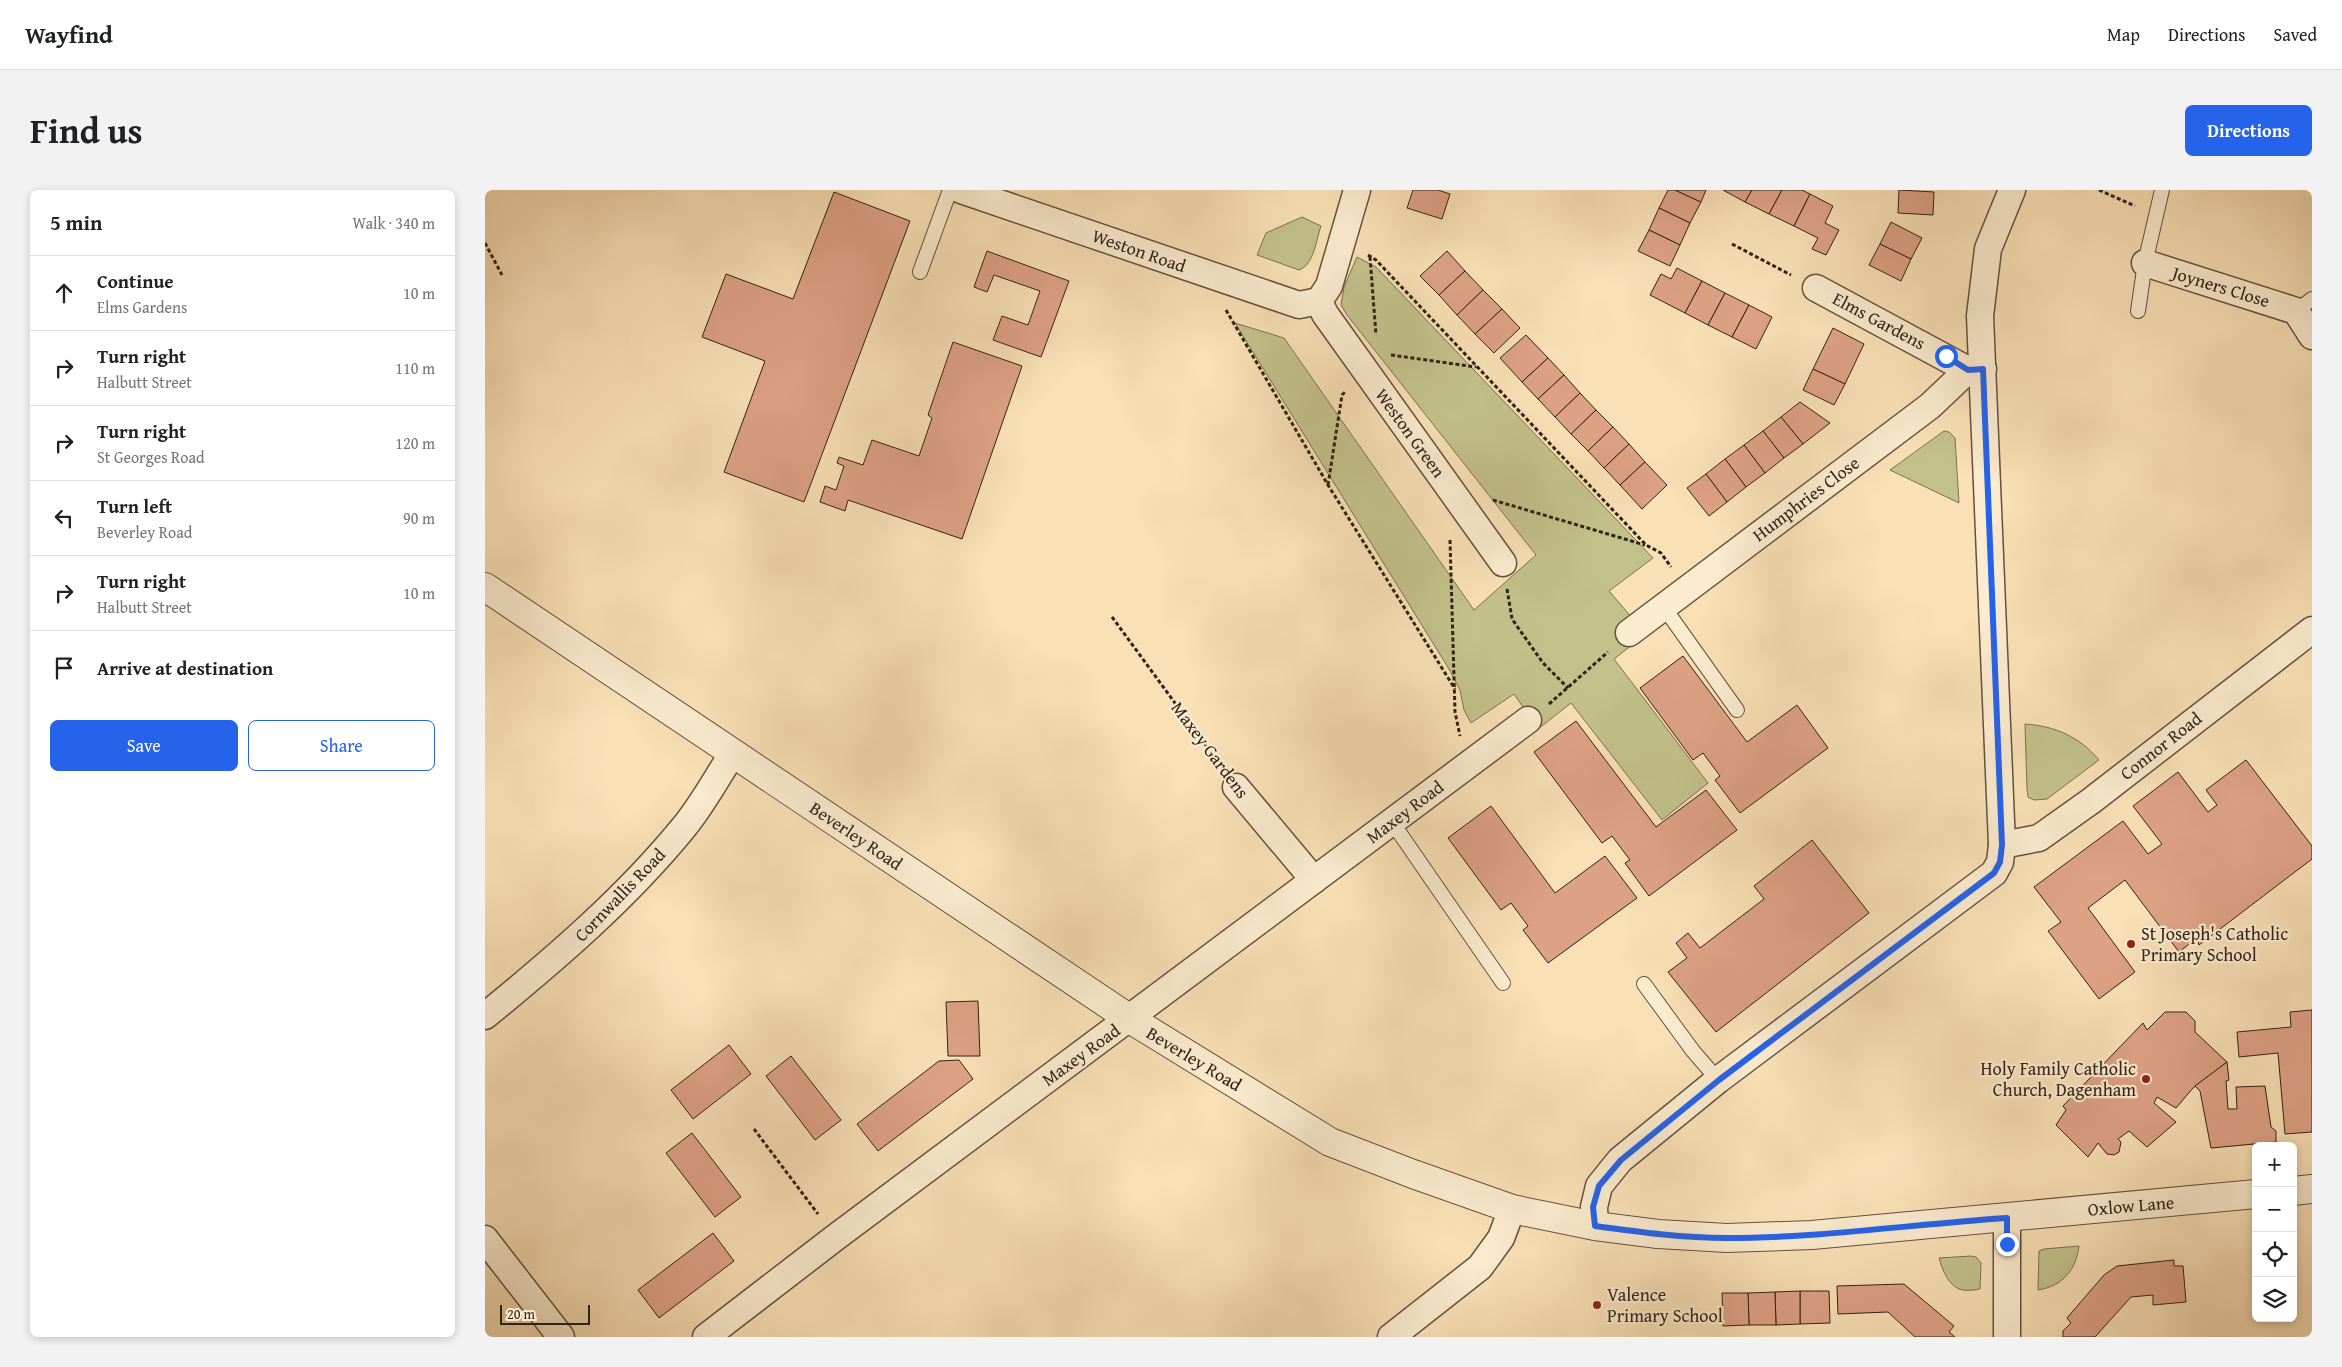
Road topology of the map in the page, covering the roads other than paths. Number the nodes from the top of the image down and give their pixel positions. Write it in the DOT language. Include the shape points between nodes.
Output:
graph roads {
  1 [pos="950,190"];
  2 [pos="961,190"];
  3 [pos="1357,190"];
  4 [pos="2011,190"];
  5 [pos="2162,190"];
  6 [pos="2145,264"];
  7 [pos="920,272"];
  8 [pos="1816,288"];
  9 [pos="1319,301"];
  10 [pos="2304,305"];
  11 [pos="2138,311"];
  12 [pos="2312,336"];
  13 [pos="1975,370"];
  14 [pos="1503,563"];
  15 [pos="485,587"];
  16 [pos="1663,606"];
  17 [pos="2312,630"];
  18 [pos="1629,633"];
  19 [pos="1737,710"];
  20 [pos="1528,720"];
  21 [pos="733,753"];
  22 [pos="1236,787"];
  23 [pos="1392,822"];
  24 [pos="2002,845"];
  25 [pos="1314,880"];
  26 [pos="1503,983"];
  27 [pos="1644,984"];
  28 [pos="485,1016"];
  29 [pos="1130,1019"];
  30 [pos="1719,1080"];
  31 [pos="2312,1189"];
  32 [pos="2297,1191"];
  33 [pos="2252,1194"];
  34 [pos="1512,1209"];
  35 [pos="2007,1218"];
  36 [pos="1595,1226"];
  37 [pos="485,1239"];
  38 [pos="561,1337"];
  39 [pos="706,1337"];
  40 [pos="1391,1337"];
  41 [pos="2007,1337"];
  1 -- 7 [label="lane"];
  2 -- 9 [label="street, Weston Road" via="1299,305"];
  3 -- 9 [label="street" via="1329,286"];
  4 -- 13 [label="street" via="1988,249"];
  5 -- 6 [label="lane"];
  6 -- 10 [label="street, Joyners Close"];
  6 -- 11 [label="lane"];
  8 -- 13 [label="street, Elms Gardens"];
  9 -- 14 [label="street, Weston Green" via="1325,314"];
  10 -- 12 [label="street, Joyners Close"];
  13 -- 16 [label="street, Humphries Close"];
  13 -- 24 [label="street"];
  15 -- 21 [label="street, Beverley Road"];
  16 -- 18 [label="street, Humphries Close"];
  16 -- 19 [label="lane"];
  17 -- 24 [label="street, Connor Road" via="2039,838"];
  20 -- 23 [label="street, Maxey Road"];
  21 -- 28 [label="street, Cornwallis Road" via="686,825 640,878 565,950"];
  21 -- 29 [label="street, Beverley Road"];
  22 -- 25 [label="street, Maxey Gardens"];
  23 -- 25 [label="street, Maxey Road"];
  23 -- 26 [label="lane"];
  24 -- 30 [label="street" via="2000,862 1994,873"];
  25 -- 29 [label="street, Maxey Road"];
  27 -- 30 [label="lane" via="1693,1051"];
  29 -- 34 [label="street, Beverley Road" via="1330,1142"];
  29 -- 39 [label="street, Maxey Road"];
  30 -- 36 [label="street" via="1621,1160 1599,1186 1593,1207"];
  31 -- 32 [label="street"];
  33 -- 35 [label="street, Oxlow Lane"];
  34 -- 36 [label="street, Beverley Road"];
  34 -- 40 [label="street" via="1501,1238 1480,1267"];
  35 -- 36 [label="street, Beverley Road" via="1812,1235 1727,1238"];
  35 -- 41 [label="street"];
  37 -- 38 [label="street"];
}
